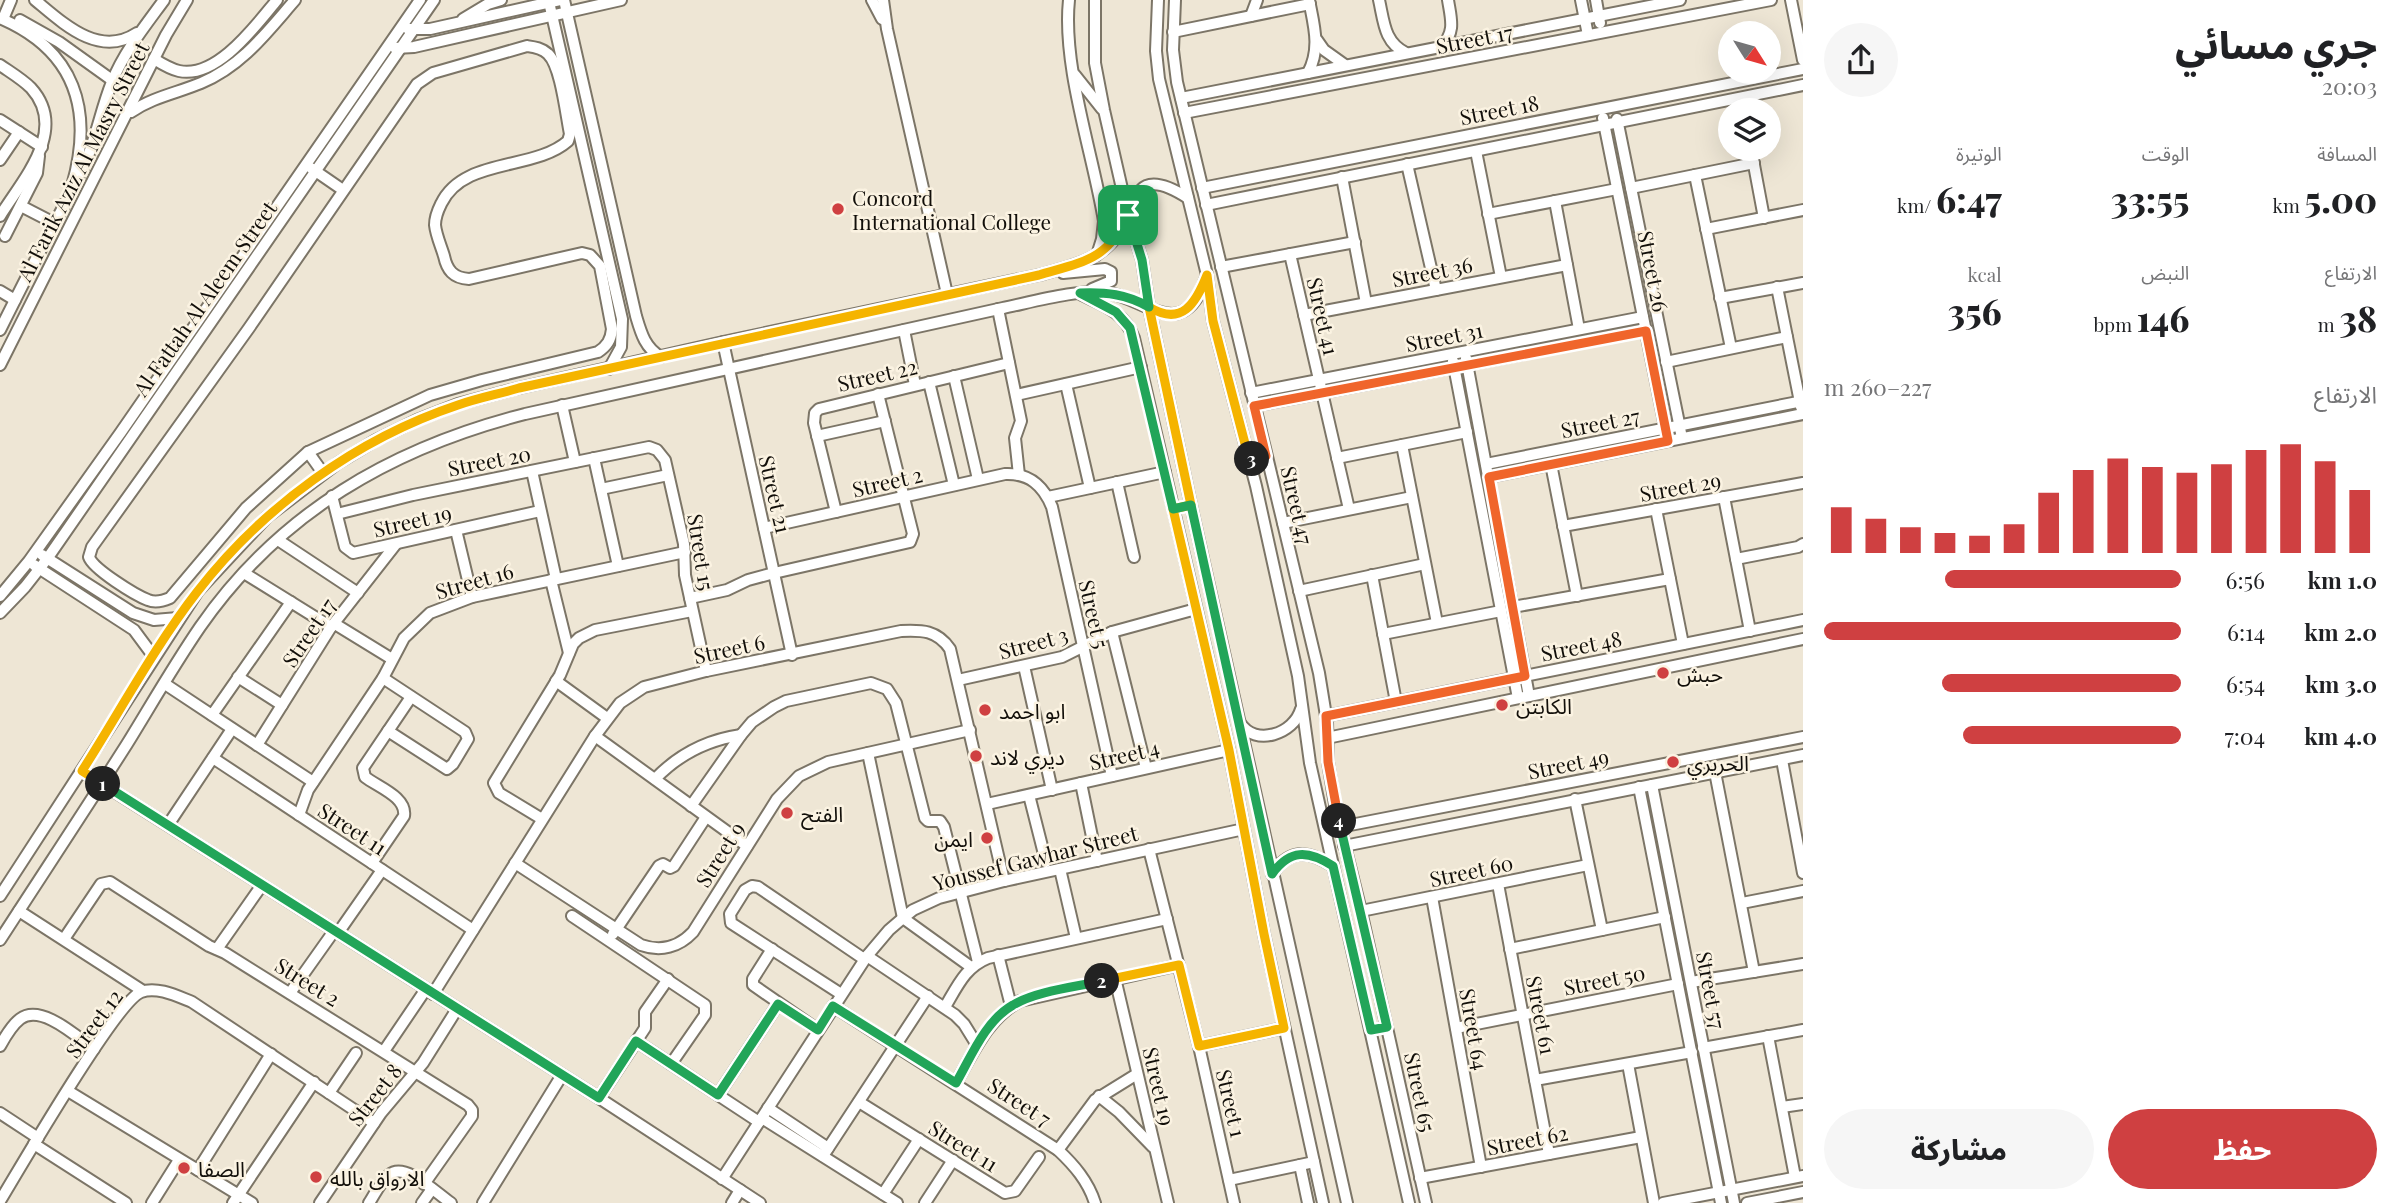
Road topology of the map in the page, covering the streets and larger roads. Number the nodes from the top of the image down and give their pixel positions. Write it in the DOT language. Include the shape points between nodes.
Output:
graph roads {
  1 [pos="10,0"];
  2 [pos="36,0"];
  3 [pos="163,0"];
  4 [pos="187,0"];
  5 [pos="277,0"];
  6 [pos="295,0"];
  7 [pos="420,0"];
  8 [pos="434,0"];
  9 [pos="501,0"];
  10 [pos="621,0"];
  11 [pos="872,0"];
  12 [pos="883,0"];
  13 [pos="1069,0"];
  14 [pos="1095,0"];
  15 [pos="1158,0"];
  16 [pos="1175,0"];
  17 [pos="1256,0"];
  18 [pos="1379,0"];
  19 [pos="1448,0"];
  20 [pos="1581,0"];
  21 [pos="1596,0"];
  22 [pos="1680,0"];
  23 [pos="1771,0"];
  24 [pos="1791,0"];
  25 [pos="558,1"];
  26 [pos="1310,2"];
  27 [pos="180,12"];
  28 [pos="567,12"];
  29 [pos="552,15"];
  30 [pos="1251,16"];
  31 [pos="1599,16"];
  32 [pos="2,19"];
  33 [pos="1585,19"];
  34 [pos="458,22"];
  35 [pos="1453,26"];
  36 [pos="408,29"];
  37 [pos="887,29"];
  38 [pos="142,30"];
  39 [pos="1173,32"];
  40 [pos="1602,32"];
  41 [pos="1588,35"];
  42 [pos="1386,36"];
  43 [pos="1317,40"];
  44 [pos="1469,41"];
  45 [pos="394,47"];
  46 [pos="1441,47"];
  47 [pos="1406,53"];
  48 [pos="154,60"];
  49 [pos="1371,60"];
  50 [pos="1803,60"];
  51 [pos="0,65"];
  52 [pos="1345,65"];
  53 [pos="1803,69"];
  54 [pos="1073,72"];
  55 [pos="1308,73"];
  56 [pos="113,80"];
  57 [pos="1803,85"];
  58 [pos="1181,97"];
  59 [pos="1742,98"];
  60 [pos="1718,103"];
  61 [pos="1615,106"];
  62 [pos="1601,109"];
  63 [pos="1104,110"];
  64 [pos="1184,113"];
  65 [pos="128,114"];
  66 [pos="0,120"];
  67 [pos="1618,122"];
  68 [pos="1605,125"];
  69 [pos="99,127"];
  70 [pos="120,128"];
  71 [pos="19,132"];
  72 [pos="40,151"];
  73 [pos="1476,151"];
  74 [pos="0,160"];
  75 [pos="1754,163"];
  76 [pos="1408,164"];
  77 [pos="311,168"];
  78 [pos="1695,175"];
  79 [pos="1342,177"];
  80 [pos="72,188"];
  81 [pos="1202,188"];
  82 [pos="1618,188"];
  83 [pos="1631,188"];
  84 [pos="343,190"];
  85 [pos="0,192"];
  86 [pos="1188,198"];
  87 [pos="10,200"];
  88 [pos="1555,201"];
  89 [pos="1206,205"];
  90 [pos="20,206"];
  91 [pos="1803,210"];
  92 [pos="1488,214"];
  93 [pos="0,215"];
  94 [pos="1128,215"];
  95 [pos="1764,218"];
  96 [pos="54,223"];
  97 [pos="1706,229"];
  98 [pos="5,236"];
  99 [pos="1354,242"];
  100 [pos="1290,254"];
  101 [pos="1097,255"];
  102 [pos="1567,265"];
  103 [pos="1221,267"];
  104 [pos="1039,275"];
  105 [pos="1207,275"];
  106 [pos="1501,278"];
  107 [pos="1803,283"];
  108 [pos="1777,288"];
  109 [pos="1436,290"];
  110 [pos="0,291"];
  111 [pos="1080,293"];
  112 [pos="947,294"];
  113 [pos="1720,298"];
  114 [pos="15,299"];
  115 [pos="1366,303"];
  116 [pos="1149,307"];
  117 [pos="998,309"];
  118 [pos="1304,315"];
  119 [pos="1643,317"];
  120 [pos="0,330"];
  121 [pos="904,330"];
  122 [pos="1580,330"];
  123 [pos="1646,331"];
  124 [pos="1787,337"];
  125 [pos="723,342"];
  126 [pos="1731,348"];
  127 [pos="1465,352"];
  128 [pos="1452,354"];
  129 [pos="661,357"];
  130 [pos="1666,362"];
  131 [pos="1009,363"];
  132 [pos="0,365"];
  133 [pos="1468,365"];
  134 [pos="1141,367"];
  135 [pos="1454,367"];
  136 [pos="729,368"];
  137 [pos="609,369"];
  138 [pos="954,376"];
  139 [pos="1319,380"];
  140 [pos="929,382"];
  141 [pos="1066,384"];
  142 [pos="915,385"];
  143 [pos="1251,393"];
  144 [pos="1322,393"];
  145 [pos="878,394"];
  146 [pos="1016,395"];
  147 [pos="1802,401"];
  148 [pos="562,405"];
  149 [pos="1254,406"];
  150 [pos="1803,415"];
  151 [pos="885,421"];
  152 [pos="1679,426"];
  153 [pos="1666,429"];
  154 [pos="1467,432"];
  155 [pos="817,436"];
  156 [pos="1682,438"];
  157 [pos="1668,441"];
  158 [pos="1402,445"];
  159 [pos="649,447"];
  160 [pos="308,452"];
  161 [pos="1266,456"];
  162 [pos="594,458"];
  163 [pos="1337,458"];
  164 [pos="1249,459"];
  165 [pos="575,462"];
  166 [pos="1486,464"];
  167 [pos="1551,464"];
  168 [pos="532,471"];
  169 [pos="1165,472"];
  170 [pos="323,473"];
  171 [pos="668,475"];
  172 [pos="1019,475"];
  173 [pos="1489,477"];
  174 [pos="978,479"];
  175 [pos="1117,482"];
  176 [pos="1803,483"];
  177 [pos="954,485"];
  178 [pos="1090,488"];
  179 [pos="601,489"];
  180 [pos="332,496"];
  181 [pos="904,497"];
  182 [pos="1048,497"];
  183 [pos="1412,497"];
  184 [pos="1724,497"];
  185 [pos="1191,505"];
  186 [pos="1173,509"];
  187 [pos="1349,509"];
  188 [pos="1656,509"];
  189 [pos="540,510"];
  190 [pos="836,512"];
  191 [pos="337,514"];
  192 [pos="1283,523"];
  193 [pos="1563,526"];
  194 [pos="764,528"];
  195 [pos="456,530"];
  196 [pos="278,540"];
  197 [pos="396,544"];
  198 [pos="1803,544"];
  199 [pos="36,552"];
  200 [pos="685,552"];
  201 [pos="1135,557"];
  202 [pos="47,559"];
  203 [pos="1736,559"];
  204 [pos="29,561"];
  205 [pos="1425,564"];
  206 [pos="618,566"];
  207 [pos="40,568"];
  208 [pos="244,573"];
  209 [pos="774,573"];
  210 [pos="71,574"];
  211 [pos="1372,575"];
  212 [pos="1670,579"];
  213 [pos="553,580"];
  214 [pos="69,587"];
  215 [pos="1299,591"];
  216 [pos="358,593"];
  217 [pos="0,596"];
  218 [pos="1577,596"];
  219 [pos="472,597"];
  220 [pos="690,598"];
  221 [pos="291,602"];
  222 [pos="1513,607"];
  223 [pos="1196,610"];
  224 [pos="692,611"];
  225 [pos="1501,611"];
  226 [pos="0,613"];
  227 [pos="143,617"];
  228 [pos="178,618"];
  229 [pos="1803,620"];
  230 [pos="1437,623"];
  231 [pos="333,626"];
  232 [pos="134,630"];
  233 [pos="1750,631"];
  234 [pos="1112,632"];
  235 [pos="1383,634"];
  236 [pos="1803,639"];
  237 [pos="1683,644"];
  238 [pos="1083,648"];
  239 [pos="569,653"];
  240 [pos="792,655"];
  241 [pos="154,657"];
  242 [pos="392,659"];
  243 [pos="1024,666"];
  244 [pos="706,671"];
  245 [pos="1525,676"];
  246 [pos="238,677"];
  247 [pos="383,678"];
  248 [pos="1514,678"];
  249 [pos="958,680"];
  250 [pos="556,681"];
  251 [pos="165,684"];
  252 [pos="411,697"];
  253 [pos="1523,697"];
  254 [pos="1396,702"];
  255 [pos="282,705"];
  256 [pos="1302,705"];
  257 [pos="1354,710"];
  258 [pos="212,715"];
  259 [pos="1326,716"];
  260 [pos="607,718"];
  261 [pos="1239,721"];
  262 [pos="232,729"];
  263 [pos="970,730"];
  264 [pos="1359,731"];
  265 [pos="388,732"];
  266 [pos="741,735"];
  267 [pos="595,736"];
  268 [pos="1803,737"];
  269 [pos="1327,738"];
  270 [pos="906,744"];
  271 [pos="257,745"];
  272 [pos="1229,750"];
  273 [pos="868,753"];
  274 [pos="1803,755"];
  275 [pos="213,758"];
  276 [pos="1782,760"];
  277 [pos="1146,768"];
  278 [pos="82,771"];
  279 [pos="1715,772"];
  280 [pos="1112,776"];
  281 [pos="654,779"];
  282 [pos="313,782"];
  283 [pos="102,783"];
  284 [pos="1081,783"];
  285 [pos="1652,785"];
  286 [pos="1639,787"];
  287 [pos="1052,790"];
  288 [pos="1029,795"];
  289 [pos="1575,799"];
  290 [pos="987,804"];
  291 [pos="691,806"];
  292 [pos="299,815"];
  293 [pos="706,817"];
  294 [pos="542,819"];
  295 [pos="1365,821"];
  296 [pos="168,825"];
  297 [pos="1340,827"];
  298 [pos="1799,828"];
  299 [pos="1244,829"];
  300 [pos="1369,839"];
  301 [pos="747,846"];
  302 [pos="1344,846"];
  303 [pos="1149,849"];
  304 [pos="1097,861"];
  305 [pos="1046,862"];
  306 [pos="515,863"];
  307 [pos="1588,865"];
  308 [pos="377,866"];
  309 [pos="1333,866"];
  310 [pos="1060,869"];
  311 [pos="1803,873"];
  312 [pos="1272,874"];
  313 [pos="1004,881"];
  314 [pos="1498,884"];
  315 [pos="262,885"];
  316 [pos="960,891"];
  317 [pos="1803,891"];
  318 [pos="0,896"];
  319 [pos="1432,897"];
  320 [pos="1742,903"];
  321 [pos="19,911"];
  322 [pos="1361,912"];
  323 [pos="572,916"];
  324 [pos="1665,917"];
  325 [pos="903,918"];
  326 [pos="1167,919"];
  327 [pos="616,929"];
  328 [pos="473,930"];
  329 [pos="1602,930"];
  330 [pos="336,932"];
  331 [pos="1076,938"];
  332 [pos="64,939"];
  333 [pos="0,940"];
  334 [pos="609,940"];
  335 [pos="217,949"];
  336 [pos="1510,949"];
  337 [pos="772,950"];
  338 [pos="998,955"];
  339 [pos="866,957"];
  340 [pos="1803,964"];
  341 [pos="975,965"];
  342 [pos="1179,965"];
  343 [pos="1755,972"];
  344 [pos="1115,978"];
  345 [pos="668,979"];
  346 [pos="1690,982"];
  347 [pos="1678,984"];
  348 [pos="143,991"];
  349 [pos="429,992"];
  350 [pos="290,993"];
  351 [pos="841,994"];
  352 [pos="928,996"];
  353 [pos="1694,998"];
  354 [pos="1681,1000"];
  355 [pos="778,1004"];
  356 [pos="833,1006"];
  357 [pos="1011,1006"];
  358 [pos="945,1007"];
  359 [pos="457,1009"];
  360 [pos="1522,1014"];
  361 [pos="1387,1027"];
  362 [pos="1284,1028"];
  363 [pos="1456,1028"];
  364 [pos="818,1030"];
  365 [pos="1371,1030"];
  366 [pos="1803,1030"];
  367 [pos="1768,1036"];
  368 [pos="636,1041"];
  369 [pos="896,1045"];
  370 [pos="977,1045"];
  371 [pos="0,1046"];
  372 [pos="1199,1046"];
  373 [pos="1703,1048"];
  374 [pos="94,1049"];
  375 [pos="384,1051"];
  376 [pos="1692,1052"];
  377 [pos="356,1053"];
  378 [pos="271,1054"];
  379 [pos="671,1064"];
  380 [pos="1628,1064"];
  381 [pos="417,1071"];
  382 [pos="1137,1074"];
  383 [pos="562,1075"];
  384 [pos="1535,1080"];
  385 [pos="314,1082"];
  386 [pos="956,1083"];
  387 [pos="68,1091"];
  388 [pos="329,1093"];
  389 [pos="718,1095"];
  390 [pos="1099,1096"];
  391 [pos="599,1098"];
  392 [pos="859,1102"];
  393 [pos="1803,1104"];
  394 [pos="1782,1107"];
  395 [pos="0,1113"];
  396 [pos="763,1116"];
  397 [pos="374,1123"];
  398 [pos="1641,1137"];
  399 [pos="919,1139"];
  400 [pos="36,1141"];
  401 [pos="1155,1149"];
  402 [pos="1058,1150"];
  403 [pos="826,1152"];
  404 [pos="1549,1154"];
  405 [pos="1040,1157"];
  406 [pos="179,1160"];
  407 [pos="953,1160"];
  408 [pos="1314,1162"];
  409 [pos="1300,1165"];
  410 [pos="1481,1167"];
  411 [pos="198,1170"];
  412 [pos="1799,1177"];
  413 [pos="1420,1178"];
  414 [pos="722,1179"];
  415 [pos="1229,1180"];
  416 [pos="428,1187"];
  417 [pos="740,1190"];
  418 [pos="1731,1190"];
  419 [pos="1803,1192"];
  420 [pos="883,1194"];
  421 [pos="1720,1198"];
  422 [pos="236,1199"];
  423 [pos="375,1201"];
  424 [pos="754,1201"];
  425 [pos="1,1202"];
  426 [pos="894,1202"];
  427 [pos="126,1203"];
  428 [pos="152,1203"];
  429 [pos="252,1203"];
  430 [pos="320,1203"];
  431 [pos="422,1203"];
  432 [pos="451,1203"];
  433 [pos="483,1203"];
  434 [pos="732,1203"];
  435 [pos="925,1203"];
  436 [pos="1095,1203"];
  437 [pos="1168,1203"];
  438 [pos="1234,1203"];
  439 [pos="1308,1203"];
  440 [pos="1323,1203"];
  441 [pos="1347,1203"];
  442 [pos="1409,1203"];
  443 [pos="1426,1203"];
  444 [pos="1654,1203"];
  445 [pos="1663,1203"];
  446 [pos="1734,1203"];
  447 [pos="1747,1203"];
  1 -- 32 [label="street"];
  2 -- 38 [label="street" via="65,25 96,40 118,42"];
  3 -- 27 [label="street" via="174,2"];
  3 -- 38 [label="street"];
  4 -- 27 [label="street, Al Farik Aziz Al Masry Street"];
  5 -- 48 [label="street" via="239,44 214,62 188,72"];
  6 -- 65 [label="street" via="259,42 222,72 155,98"];
  7 -- 36 [label="street, Al Fattah Al Aleem Street"];
  8 -- 36 [label="street, Al Fattah Al Aleem Street"];
  9 -- 34 [label="street"];
  10 -- 28 [label="street"];
  11 -- 37 [label="street"];
  12 -- 37 [label="street"];
  13 -- 54 [label="street"];
  14 -- 63 [label="street" via="1095,62"];
  15 -- 86 [label="street" via="1159,79"];
  16 -- 39 [label="street"];
  17 -- 30 [label="street"];
  18 -- 42 [label="street"];
  19 -- 35 [label="street"];
  20 -- 33 [label="street"];
  21 -- 31 [label="street"];
  22 -- 31 [label="street, Street 17"];
  23 -- 40 [label="street, Street 17"];
  24 -- 50 [label="street"];
  25 -- 28 [label="street"];
  25 -- 29 [label="street"];
  25 -- 34 [label="street"];
  26 -- 30 [label="street"];
  26 -- 43 [label="street"];
  27 -- 48 [label="street, Al Farik Aziz Al Masry Street"];
  28 -- 29 [label="street"];
  28 -- 129 [label="street" via="636,316 645,343"];
  29 -- 45 [label="street"];
  29 -- 137 [label="street" via="622,319 621,346"];
  30 -- 39 [label="street"];
  31 -- 33 [label="street, Street 17"];
  31 -- 40 [label="street"];
  32 -- 56 [label="street" via="34,26"];
  32 -- 80 [label="street, Al Farik Aziz Al Masry Street" via="44,45 73,84 82,134"];
  33 -- 41 [label="street"];
  33 -- 44 [label="street, Street 17"];
  34 -- 36 [label="street"];
  35 -- 44 [label="street"];
  35 -- 46 [label="street"];
  36 -- 45 [label="street, Al Fattah Al Aleem Street"];
  37 -- 112 [label="street"];
  38 -- 56 [label="street"];
  39 -- 58 [label="street"];
  40 -- 41 [label="street, Street 17"];
  41 -- 64 [label="street, Street 17"];
  42 -- 47 [label="street"];
  42 -- 49 [label="street"];
  43 -- 52 [label="street"];
  43 -- 55 [label="street"];
  44 -- 46 [label="street, Street 17"];
  45 -- 77 [label="street, Al Fattah Al Aleem Street"];
  46 -- 47 [label="street, Street 17"];
  47 -- 49 [label="street, Street 17"];
  48 -- 65 [label="street, Al Farik Aziz Al Masry Street"];
  49 -- 52 [label="street, Street 17"];
  51 -- 72 [label="street" via="38,99 46,127"];
  52 -- 55 [label="street, Street 17"];
  53 -- 61 [label="street, Street 18"];
  54 -- 63 [label="street"];
  54 -- 101 [label="street" via="1104,221"];
  55 -- 58 [label="street, Street 17"];
  56 -- 69 [label="street"];
  57 -- 59 [label="street, Street 18"];
  58 -- 64 [label="street"];
  60 -- 67 [label="street, Street 18"];
  61 -- 62 [label="street, Street 18"];
  61 -- 67 [label="street, Street 26"];
  62 -- 68 [label="street, Street 26"];
  62 -- 81 [label="street, Street 18"];
  63 -- 94 [label="street"];
  64 -- 81 [label="street, Street 47"];
  65 -- 70 [label="street, Al Farik Aziz Al Masry Street"];
  66 -- 71 [label="street"];
  67 -- 68 [label="street, Street 18"];
  67 -- 83 [label="street, Street 26"];
  68 -- 73 [label="street, Street 18"];
  68 -- 82 [label="street, Street 26"];
  69 -- 70 [label="street" via="109,133"];
  69 -- 80 [label="street"];
  70 -- 132 [label="street, Al Farik Aziz Al Masry Street"];
  71 -- 72 [label="street"];
  71 -- 74 [label="street"];
  72 -- 87 [label="street"];
  72 -- 90 [label="street" via="37,173"];
  73 -- 76 [label="street, Street 18"];
  73 -- 92 [label="street"];
  75 -- 78 [label="street"];
  75 -- 95 [label="street"];
  76 -- 79 [label="street, Street 18"];
  76 -- 109 [label="street"];
  77 -- 84 [label="street"];
  77 -- 199 [label="street, Al Fattah Al Aleem Street"];
  77 -- 202 [label="street, Al Fattah Al Aleem Street"];
  78 -- 83 [label="street"];
  78 -- 97 [label="street"];
  79 -- 89 [label="street, Street 18"];
  79 -- 99 [label="street"];
  80 -- 96 [label="street, Al Farik Aziz Al Masry Street"];
  81 -- 89 [label="street, Street 47"];
  82 -- 88 [label="street"];
  82 -- 119 [label="street, Street 26"];
  83 -- 130 [label="street, Street 26"];
  84 -- 160 [label="street" via="92,547 91,563 146,600 170,598 246,508"];
  84 -- 160 [label="street" via="427,76 527,47 538,48 555,65 568,141 555,150 461,180 443,199 435,223 446,266 460,278 590,255 600,266 611,339 598,352 430,395"];
  85 -- 87 [label="street"];
  86 -- 94 [label="street" via="1168,186 1145,187 1136,194"];
  86 -- 105 [label="street"];
  87 -- 93 [label="street"];
  88 -- 92 [label="street"];
  88 -- 102 [label="street"];
  89 -- 103 [label="street, Street 47"];
  90 -- 96 [label="street"];
  90 -- 98 [label="street"];
  91 -- 95 [label="street"];
  92 -- 106 [label="street"];
  94 -- 101 [label="street" via="1120,234"];
  94 -- 116 [label="street" via="1142,260"];
  95 -- 97 [label="street"];
  96 -- 114 [label="street, Al Farik Aziz Al Masry Street"];
  97 -- 113 [label="street"];
  99 -- 100 [label="street"];
  99 -- 115 [label="street"];
  100 -- 103 [label="street"];
  100 -- 118 [label="street, Street 41"];
  101 -- 104 [label="street"];
  102 -- 106 [label="street, Street 36"];
  102 -- 122 [label="street"];
  103 -- 143 [label="street, Street 47"];
  104 -- 111 [label="street" via="1111,272 1108,283"];
  104 -- 112 [label="street"];
  105 -- 116 [label="street" via="1188,308 1173,314"];
  105 -- 164 [label="street" via="1213,321"];
  106 -- 109 [label="street, Street 36"];
  107 -- 108 [label="street"];
  108 -- 113 [label="street"];
  108 -- 124 [label="street"];
  109 -- 115 [label="street, Street 36"];
  110 -- 114 [label="street"];
  111 -- 116 [label="street" via="1116,294"];
  111 -- 117 [label="street"];
  111 -- 134 [label="street" via="1124,319"];
  112 -- 125 [label="street"];
  113 -- 126 [label="street"];
  114 -- 120 [label="street, Al Farik Aziz Al Masry Street"];
  115 -- 118 [label="street, Street 36"];
  116 -- 185 [label="street"];
  117 -- 121 [label="street"];
  117 -- 131 [label="street"];
  118 -- 139 [label="street, Street 41"];
  119 -- 122 [label="street, Street 31"];
  119 -- 123 [label="street, Street 26"];
  121 -- 136 [label="street"];
  121 -- 142 [label="street"];
  122 -- 127 [label="street, Street 31"];
  123 -- 133 [label="street, Street 31"];
  123 -- 153 [label="street, Street 26"];
  124 -- 126 [label="street"];
  124 -- 147 [label="street"];
  125 -- 129 [label="street"];
  125 -- 136 [label="street, Street 21"];
  126 -- 130 [label="street"];
  127 -- 128 [label="street, Street 31"];
  127 -- 133 [label="street"];
  128 -- 135 [label="street"];
  128 -- 139 [label="street, Street 31"];
  129 -- 137 [label="street"];
  130 -- 152 [label="street, Street 26"];
  131 -- 138 [label="street, Street 22"];
  131 -- 146 [label="street"];
  133 -- 135 [label="street, Street 31"];
  133 -- 166 [label="street"];
  134 -- 141 [label="street"];
  134 -- 169 [label="street"];
  135 -- 144 [label="street, Street 31"];
  135 -- 154 [label="street"];
  136 -- 148 [label="street"];
  136 -- 194 [label="street, Street 21"];
  137 -- 170 [label="street" via="458,404 376,440"];
  138 -- 140 [label="street, Street 22"];
  138 -- 174 [label="street"];
  139 -- 143 [label="street, Street 31"];
  139 -- 144 [label="street, Street 41"];
  140 -- 142 [label="street, Street 22"];
  140 -- 177 [label="street"];
  141 -- 146 [label="street"];
  141 -- 178 [label="street"];
  142 -- 145 [label="street, Street 22"];
  143 -- 149 [label="street, Street 47"];
  144 -- 149 [label="street, Street 31"];
  144 -- 163 [label="street, Street 41"];
  145 -- 151 [label="street"];
  145 -- 155 [label="street, Street 22" via="819,409 814,418"];
  146 -- 172 [label="street" via="1021,421 1014,441"];
  147 -- 150 [label="street"];
  147 -- 152 [label="street, Street 27"];
  148 -- 165 [label="street"];
  148 -- 180 [label="street" via="436,441 396,458"];
  149 -- 161 [label="street, Street 47"];
  150 -- 156 [label="street, Street 27"];
  151 -- 155 [label="street"];
  151 -- 181 [label="street"];
  152 -- 153 [label="street, Street 27"];
  152 -- 156 [label="street, Street 26"];
  153 -- 157 [label="street, Street 26"];
  153 -- 166 [label="street, Street 27"];
  154 -- 158 [label="street"];
  154 -- 225 [label="street"];
  155 -- 190 [label="street"];
  156 -- 157 [label="street, Street 27"];
  157 -- 167 [label="street, Street 27"];
  158 -- 163 [label="street"];
  158 -- 183 [label="street"];
  159 -- 162 [label="street, Street 20"];
  159 -- 171 [label="street, Street 15" via="663,457"];
  160 -- 170 [label="street"];
  161 -- 164 [label="street"];
  161 -- 192 [label="street, Street 47"];
  162 -- 165 [label="street, Street 20"];
  162 -- 179 [label="street"];
  163 -- 187 [label="street, Street 41"];
  164 -- 256 [label="street"];
  165 -- 168 [label="street, Street 20"];
  166 -- 173 [label="street"];
  167 -- 173 [label="street, Street 27"];
  167 -- 193 [label="street"];
  168 -- 189 [label="street"];
  168 -- 191 [label="street, Street 20"];
  169 -- 175 [label="street"];
  169 -- 186 [label="street"];
  170 -- 228 [label="street" via="234,549"];
  171 -- 179 [label="street"];
  171 -- 200 [label="street, Street 15"];
  172 -- 174 [label="street, Street 2"];
  172 -- 182 [label="street" via="1036,482"];
  173 -- 222 [label="street"];
  174 -- 177 [label="street, Street 2"];
  175 -- 178 [label="street"];
  175 -- 201 [label="street"];
  176 -- 184 [label="street, Street 29"];
  177 -- 181 [label="street, Street 2"];
  178 -- 182 [label="street"];
  179 -- 206 [label="street"];
  180 -- 191 [label="street, Street 19"];
  180 -- 196 [label="street"];
  181 -- 190 [label="street, Street 2"];
  181 -- 209 [label="street" via="913,534 907,543"];
  182 -- 238 [label="street, Street 5"];
  183 -- 187 [label="street"];
  183 -- 205 [label="street"];
  184 -- 188 [label="street, Street 29"];
  184 -- 203 [label="street"];
  185 -- 186 [label="street"];
  185 -- 261 [label="street"];
  186 -- 223 [label="street"];
  187 -- 192 [label="street"];
  188 -- 193 [label="street, Street 29"];
  188 -- 212 [label="street"];
  189 -- 195 [label="street, Street 19"];
  189 -- 213 [label="street"];
  190 -- 194 [label="street, Street 2"];
  191 -- 197 [label="street, Street 19" via="345,547 351,553"];
  192 -- 215 [label="street, Street 47"];
  193 -- 218 [label="street"];
  194 -- 209 [label="street, Street 21"];
  195 -- 197 [label="street, Street 19"];
  195 -- 219 [label="street"];
  196 -- 208 [label="street"];
  196 -- 216 [label="street"];
  197 -- 216 [label="street, Street 17"];
  198 -- 203 [label="street"];
  199 -- 202 [label="street"];
  199 -- 204 [label="street, Al Fattah Al Aleem Street"];
  200 -- 206 [label="street, Street 16"];
  200 -- 220 [label="street, Street 15"];
  202 -- 207 [label="street, Al Fattah Al Aleem Street"];
  202 -- 210 [label="street"];
  203 -- 233 [label="street"];
  204 -- 207 [label="street"];
  204 -- 217 [label="street, Al Fattah Al Aleem Street"];
  205 -- 211 [label="street"];
  205 -- 230 [label="street"];
  206 -- 213 [label="street, Street 16"];
  207 -- 214 [label="street"];
  207 -- 226 [label="street, Al Fattah Al Aleem Street"];
  208 -- 221 [label="street"];
  208 -- 251 [label="street" via="201,626"];
  209 -- 220 [label="street"];
  209 -- 240 [label="street, Street 21"];
  210 -- 214 [label="street"];
  210 -- 227 [label="street"];
  211 -- 215 [label="street"];
  211 -- 235 [label="street"];
  212 -- 218 [label="street"];
  212 -- 237 [label="street"];
  213 -- 219 [label="street, Street 16"];
  213 -- 239 [label="street"];
  214 -- 232 [label="street"];
  215 -- 259 [label="street, Street 47"];
  216 -- 231 [label="street, Street 17"];
  218 -- 222 [label="street"];
  219 -- 242 [label="street, Street 16" via="420,620"];
  220 -- 224 [label="street, Street 15"];
  221 -- 231 [label="street"];
  221 -- 246 [label="street"];
  222 -- 245 [label="street"];
  223 -- 234 [label="street, Street 3"];
  223 -- 272 [label="street"];
  224 -- 239 [label="street" via="587,633"];
  224 -- 244 [label="street, Street 15"];
  225 -- 230 [label="street"];
  225 -- 248 [label="street"];
  227 -- 228 [label="street"];
  227 -- 232 [label="street"];
  228 -- 241 [label="street"];
  229 -- 233 [label="street, Street 48"];
  230 -- 235 [label="street"];
  231 -- 242 [label="street"];
  231 -- 255 [label="street, Street 17"];
  232 -- 241 [label="street"];
  233 -- 237 [label="street, Street 48"];
  234 -- 238 [label="street, Street 3"];
  234 -- 277 [label="street"];
  235 -- 254 [label="street"];
  236 -- 253 [label="street, Street 48"];
  237 -- 245 [label="street, Street 48"];
  238 -- 243 [label="street, Street 3"];
  238 -- 280 [label="street, Street 5"];
  239 -- 250 [label="street"];
  240 -- 244 [label="street, Street 6"];
  240 -- 249 [label="street, Street 6" via="901,631 927,631 937,634 950,649"];
  241 -- 278 [label="street"];
  242 -- 247 [label="street, Street 16"];
  243 -- 249 [label="street, Street 3"];
  243 -- 287 [label="street"];
  244 -- 260 [label="street, Street 6" via="636,691"];
  245 -- 248 [label="street, Street 48"];
  245 -- 253 [label="street"];
  246 -- 255 [label="street"];
  246 -- 258 [label="street"];
  247 -- 252 [label="street"];
  247 -- 282 [label="street, Street 16"];
  248 -- 253 [label="street"];
  248 -- 254 [label="street, Street 48"];
  249 -- 263 [label="street, Street 6"];
  250 -- 260 [label="street"];
  250 -- 294 [label="street" via="494,783 499,793"];
  251 -- 258 [label="street"];
  251 -- 283 [label="street"];
  252 -- 265 [label="street"];
  252 -- 265 [label="street" via="467,734 468,741 453,764 444,768"];
  253 -- 264 [label="street, Street 48"];
  254 -- 257 [label="street, Street 48"];
  255 -- 271 [label="street, Street 17"];
  256 -- 261 [label="street" via="1293,725 1278,733 1251,735"];
  256 -- 309 [label="street"];
  257 -- 259 [label="street, Street 48"];
  257 -- 264 [label="street"];
  258 -- 262 [label="street"];
  259 -- 269 [label="street, Street 47"];
  260 -- 267 [label="street, Street 6"];
  261 -- 312 [label="street"];
  262 -- 271 [label="street"];
  262 -- 275 [label="street"];
  263 -- 270 [label="street, Street 9"];
  263 -- 290 [label="street, Street 6"];
  264 -- 269 [label="street, Street 48"];
  265 -- 308 [label="street" via="363,774 401,801 405,812"];
  266 -- 270 [label="street" via="786,701 872,683 893,695"];
  266 -- 281 [label="street" via="693,748"];
  266 -- 291 [label="street"];
  267 -- 281 [label="street"];
  267 -- 294 [label="street, Street 6"];
  268 -- 295 [label="street, Street 49"];
  269 -- 297 [label="street, Street 47"];
  270 -- 273 [label="street, Street 9"];
  270 -- 316 [label="street" via="925,818 944,824"];
  271 -- 282 [label="street"];
  272 -- 277 [label="street, Street 4"];
  272 -- 299 [label="street"];
  273 -- 301 [label="street, Street 9" via="828,762 799,776 777,799"];
  273 -- 325 [label="street"];
  274 -- 276 [label="street, Street 49"];
  275 -- 292 [label="street, Street 11"];
  275 -- 296 [label="street"];
  276 -- 279 [label="street, Street 49"];
  276 -- 298 [label="street"];
  277 -- 280 [label="street, Street 4"];
  278 -- 283 [label="street"];
  278 -- 318 [label="street"];
  279 -- 285 [label="street, Street 49"];
  279 -- 320 [label="street"];
  280 -- 284 [label="street, Street 4"];
  281 -- 291 [label="street"];
  282 -- 292 [label="street, Street 16"];
  283 -- 296 [label="street"];
  283 -- 321 [label="street"];
  284 -- 287 [label="street, Street 4"];
  284 -- 304 [label="street"];
  285 -- 286 [label="street, Street 49"];
  285 -- 346 [label="street, Street 57"];
  286 -- 289 [label="street, Street 49"];
  286 -- 324 [label="street, Street 57"];
  287 -- 288 [label="street, Street 4"];
  288 -- 290 [label="street, Street 4"];
  288 -- 305 [label="street"];
  289 -- 300 [label="street, Street 49"];
  289 -- 307 [label="street"];
  290 -- 313 [label="street, Street 6"];
  291 -- 293 [label="street"];
  292 -- 308 [label="street, Street 11"];
  293 -- 301 [label="street"];
  293 -- 327 [label="street" via="674,866 659,866"];
  294 -- 306 [label="street, Street 6"];
  295 -- 297 [label="street, Street 49"];
  295 -- 300 [label="street"];
  296 -- 315 [label="street"];
  297 -- 302 [label="street, Street 65"];
  298 -- 311 [label="street"];
  299 -- 303 [label="street, Youssef Gawhar Street"];
  299 -- 362 [label="street"];
  300 -- 302 [label="street, Street 49"];
  301 -- 327 [label="street, Street 9" via="693,932 682,941 669,947 648,947"];
  302 -- 322 [label="street, Street 65"];
  303 -- 304 [label="street, Youssef Gawhar Street"];
  303 -- 326 [label="street, Street 1"];
  304 -- 310 [label="street, Youssef Gawhar Street"];
  306 -- 327 [label="street, Street 9"];
  306 -- 328 [label="street, Street 6"];
  307 -- 314 [label="street, Street 60"];
  307 -- 329 [label="street"];
  308 -- 328 [label="street, Street 11"];
  308 -- 330 [label="street"];
  309 -- 312 [label="street" via="1311,854 1300,854 1288,857"];
  309 -- 365 [label="street"];
  310 -- 313 [label="street, Youssef Gawhar Street"];
  310 -- 331 [label="street"];
  312 -- 441 [label="street"];
  313 -- 316 [label="street, Youssef Gawhar Street"];
  314 -- 319 [label="street, Street 60"];
  314 -- 336 [label="street, Street 61"];
  315 -- 330 [label="street"];
  315 -- 335 [label="street"];
  316 -- 325 [label="street, Youssef Gawhar Street"];
  316 -- 341 [label="street"];
  317 -- 320 [label="street"];
  319 -- 322 [label="street, Street 60"];
  319 -- 363 [label="street, Street 64"];
  320 -- 343 [label="street"];
  321 -- 332 [label="street"];
  321 -- 333 [label="street"];
  322 -- 361 [label="street, Street 65"];
  323 -- 334 [label="street"];
  324 -- 329 [label="street"];
  324 -- 347 [label="street, Street 57"];
  325 -- 339 [label="street, Youssef Gawhar Street"];
  325 -- 341 [label="street"];
  326 -- 331 [label="street"];
  326 -- 342 [label="street, Street 1"];
  327 -- 334 [label="street"];
  328 -- 349 [label="street, Street 6"];
  329 -- 336 [label="street"];
  330 -- 349 [label="street"];
  330 -- 350 [label="street"];
  331 -- 338 [label="street"];
  332 -- 335 [label="street, Street 2" via="101,884 110,882"];
  332 -- 348 [label="street"];
  334 -- 345 [label="street"];
  335 -- 350 [label="street, Street 2"];
  336 -- 360 [label="street, Street 61"];
  337 -- 339 [label="street" via="729,920 745,890 752,886"];
  337 -- 351 [label="street"];
  337 -- 355 [label="street" via="752,983"];
  338 -- 341 [label="street"];
  338 -- 357 [label="street"];
  339 -- 351 [label="street, Youssef Gawhar Street"];
  339 -- 352 [label="street"];
  340 -- 343 [label="street"];
  341 -- 358 [label="street"];
  342 -- 344 [label="street"];
  342 -- 372 [label="street, Street 1"];
  343 -- 346 [label="street"];
  344 -- 357 [label="street" via="1027,998"];
  344 -- 382 [label="street, Street 19"];
  345 -- 368 [label="street" via="646,1010 646,1026"];
  345 -- 379 [label="street" via="704,1003 707,1010"];
  346 -- 353 [label="street, Street 57"];
  347 -- 354 [label="street, Street 57"];
  347 -- 360 [label="street, Street 50"];
  348 -- 374 [label="street, Street 12" via="126,1004"];
  348 -- 378 [label="street, Street 12" via="168,993 192,1002"];
  349 -- 359 [label="street"];
  349 -- 375 [label="street, Street 6"];
  350 -- 375 [label="street, Street 2"];
  351 -- 356 [label="street, Youssef Gawhar Street"];
  352 -- 358 [label="street"];
  352 -- 369 [label="street"];
  353 -- 354 [label="street"];
  353 -- 373 [label="street, Street 57"];
  354 -- 376 [label="street, Street 57"];
  355 -- 364 [label="street"];
  355 -- 389 [label="street"];
  356 -- 364 [label="street, Youssef Gawhar Street"];
  356 -- 369 [label="street, Street 7"];
  357 -- 370 [label="street"];
  358 -- 370 [label="street" via="964,1024"];
  359 -- 381 [label="street, Street 8"];
  359 -- 383 [label="street"];
  360 -- 363 [label="street, Street 50"];
  360 -- 384 [label="street, Street 61"];
  361 -- 365 [label="street"];
  361 -- 413 [label="street, Street 65"];
  362 -- 372 [label="street"];
  362 -- 408 [label="street"];
  363 -- 410 [label="street, Street 64"];
  364 -- 396 [label="street, Youssef Gawhar Street"];
  365 -- 442 [label="street"];
  366 -- 367 [label="street"];
  367 -- 373 [label="street"];
  367 -- 394 [label="street"];
  368 -- 379 [label="street"];
  368 -- 391 [label="street"];
  369 -- 386 [label="street, Street 7"];
  369 -- 392 [label="street"];
  370 -- 386 [label="street"];
  371 -- 374 [label="street" via="22,1017 34,1014 47,1016"];
  372 -- 415 [label="street, Street 1"];
  373 -- 418 [label="street, Street 57"];
  374 -- 387 [label="street, Street 12"];
  375 -- 381 [label="street, Street 2"];
  376 -- 380 [label="street"];
  376 -- 421 [label="street, Street 57"];
  377 -- 388 [label="street"];
  378 -- 385 [label="street, Street 12"];
  378 -- 411 [label="street"];
  379 -- 389 [label="street"];
  380 -- 384 [label="street"];
  380 -- 398 [label="street"];
  381 -- 397 [label="street, Street 8"];
  381 -- 416 [label="street, Street 2" via="472,1110"];
  382 -- 390 [label="street"];
  382 -- 401 [label="street, Street 19"];
  383 -- 391 [label="street"];
  383 -- 433 [label="street"];
  384 -- 404 [label="street, Street 61"];
  385 -- 388 [label="street, Street 12"];
  385 -- 422 [label="street"];
  386 -- 402 [label="street, Street 7"];
  387 -- 400 [label="street, Street 12"];
  387 -- 406 [label="street"];
  388 -- 397 [label="street, Street 12"];
  389 -- 396 [label="street"];
  390 -- 401 [label="street"];
  390 -- 402 [label="street"];
  391 -- 414 [label="street"];
  392 -- 399 [label="street, Street 11"];
  392 -- 403 [label="street"];
  393 -- 394 [label="street"];
  394 -- 412 [label="street"];
  395 -- 400 [label="street"];
  396 -- 403 [label="street"];
  396 -- 414 [label="street, Youssef Gawhar Street"];
  397 -- 430 [label="street, Street 8"];
  398 -- 404 [label="street, Street 62"];
  398 -- 444 [label="street"];
  399 -- 407 [label="street, Street 11"];
  399 -- 420 [label="street"];
  400 -- 425 [label="street, Street 12"];
  400 -- 427 [label="street"];
  401 -- 437 [label="street, Street 19"];
  402 -- 436 [label="street, Street 7" via="1073,1164"];
  403 -- 420 [label="street"];
  404 -- 410 [label="street, Street 62"];
  405 -- 407 [label="street, Street 11" via="1015,1191 1008,1193"];
  406 -- 411 [label="street"];
  406 -- 428 [label="street"];
  407 -- 435 [label="street"];
  408 -- 409 [label="street"];
  408 -- 440 [label="street"];
  409 -- 415 [label="street"];
  409 -- 439 [label="street"];
  410 -- 413 [label="street, Street 62"];
  411 -- 422 [label="street"];
  412 -- 418 [label="street"];
  413 -- 443 [label="street, Street 65"];
  414 -- 417 [label="street"];
  415 -- 438 [label="street, Street 1"];
  416 -- 423 [label="street" via="398,1170 390,1173"];
  416 -- 431 [label="street"];
  416 -- 432 [label="street"];
  417 -- 424 [label="street"];
  417 -- 434 [label="street"];
  418 -- 421 [label="street"];
  418 -- 446 [label="street, Street 57"];
  419 -- 447 [label="street"];
  420 -- 426 [label="street"];
  421 -- 445 [label="street"];
  422 -- 429 [label="street"];
}
